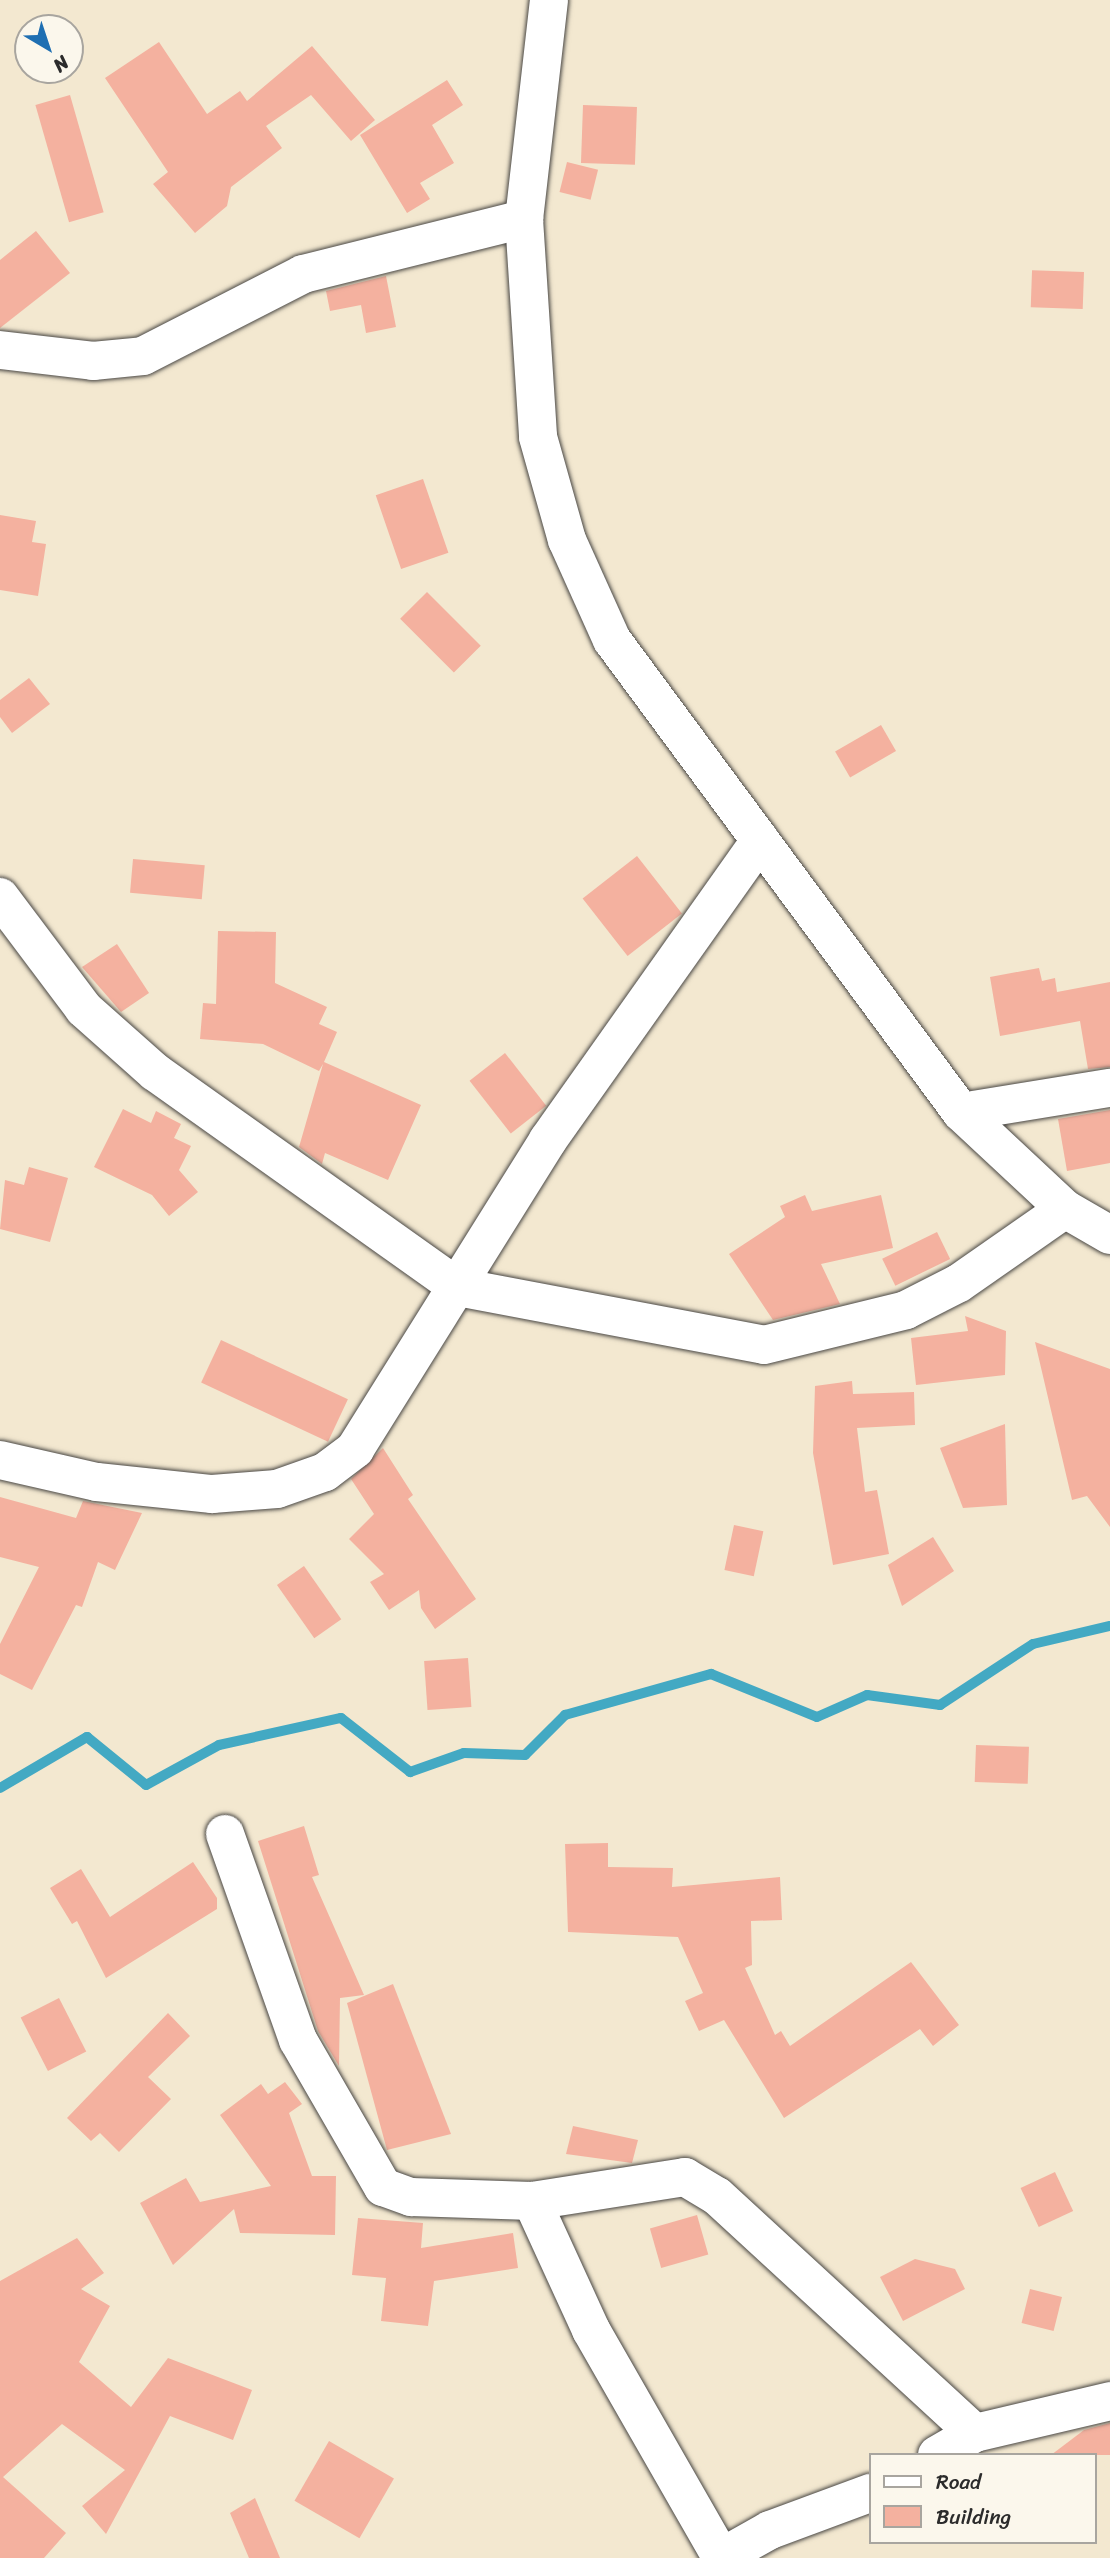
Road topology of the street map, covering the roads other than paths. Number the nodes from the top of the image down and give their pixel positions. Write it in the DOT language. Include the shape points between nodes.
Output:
graph roads {
  1 [pos="549,0"];
  2 [pos="524,219"];
  3 [pos="0,350"];
  4 [pos="760,841"];
  5 [pos="0,897"];
  6 [pos="1110,1088"];
  7 [pos="961,1112"];
  8 [pos="1066,1209"];
  9 [pos="1110,1235"];
  10 [pos="458,1287"];
  11 [pos="0,1460"];
  12 [pos="225,1834"];
  13 [pos="532,2201"];
  14 [pos="1110,2401"];
  15 [pos="975,2433"];
  16 [pos="940,2453"];
  17 [pos="869,2493"];
  18 [pos="720,2558"];
  1 -- 2 [label="street"];
  2 -- 3 [label="street" via="303,274 143,356 93,361"];
  2 -- 4 [label="street" via="538,437 567,540 612,640"];
  4 -- 7 [label="street"];
  4 -- 10 [label="street" via="548,1140"];
  5 -- 10 [label="street" via="84,1009 155,1072"];
  6 -- 7 [label="street"];
  7 -- 8 [label="street"];
  8 -- 9 [label="street"];
  8 -- 10 [label="street" via="959,1283 906,1310 764,1346"];
  10 -- 11 [label="street" via="355,1449 325,1472 277,1489 212,1494 97,1482"];
  12 -- 13 [label="street" via="298,2040 372,2176 397,2195"];
  13 -- 15 [label="street" via="685,2177 701,2184"];
  13 -- 18 [label="street" via="591,2330"];
  14 -- 15 [label="street"];
  15 -- 16 [label="street"];
  17 -- 18 [label="street" via="770,2530"];
}
